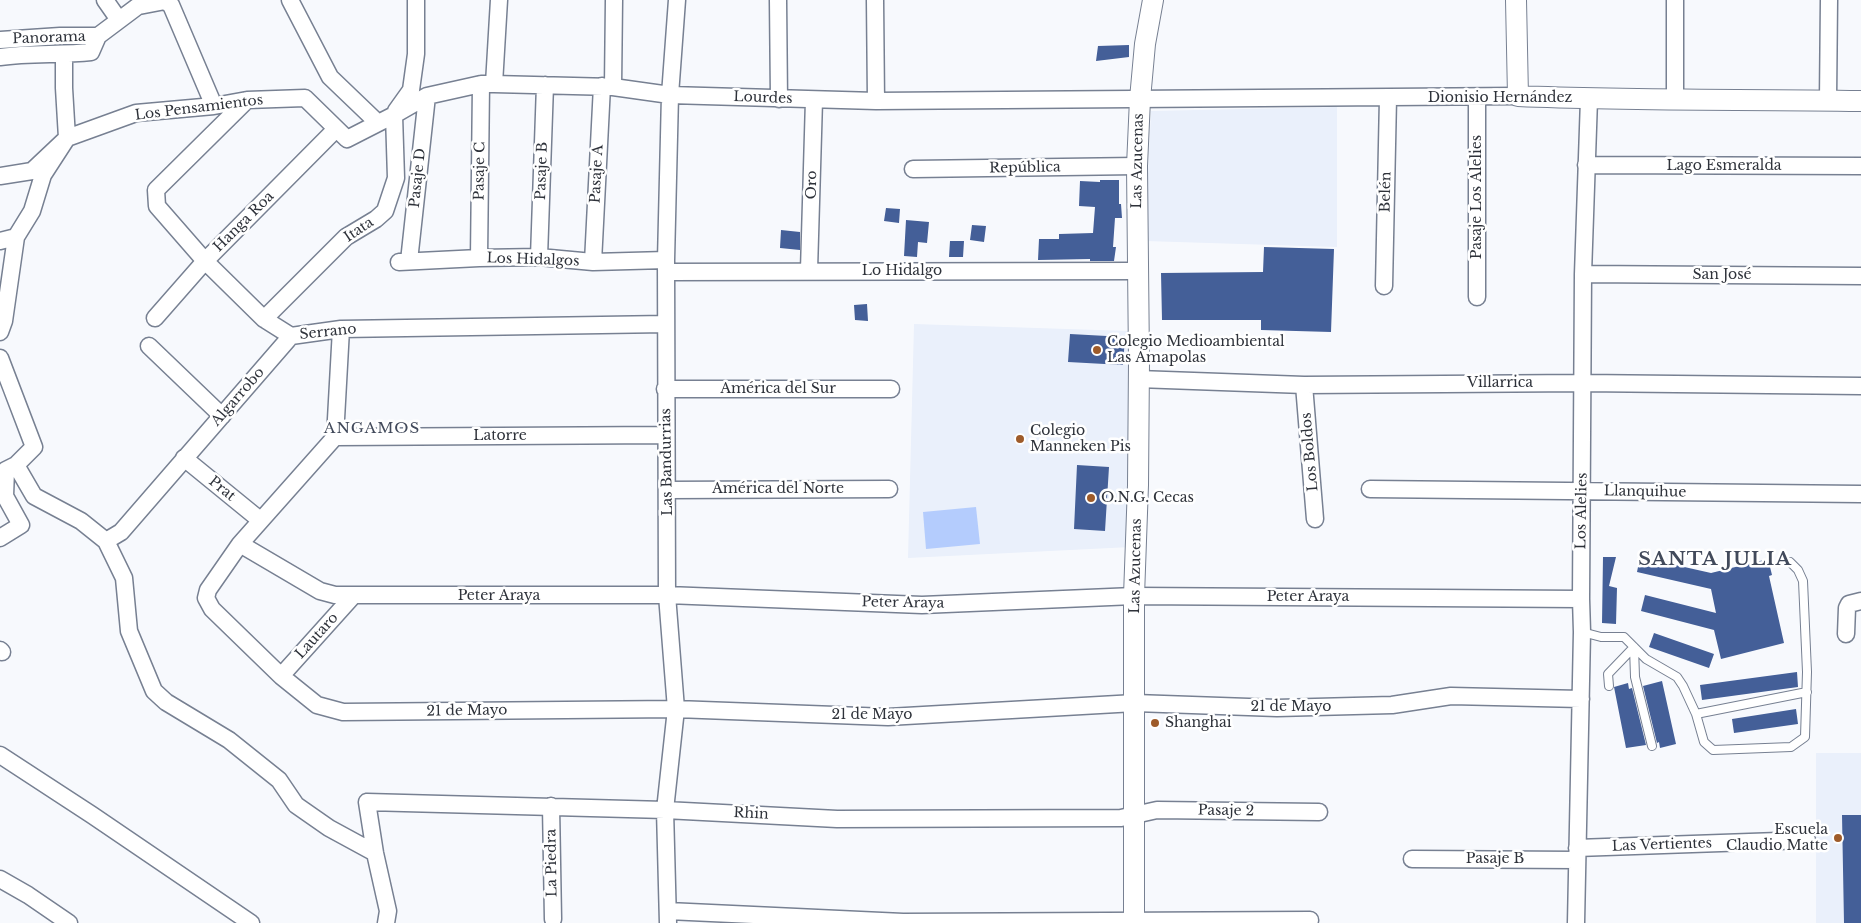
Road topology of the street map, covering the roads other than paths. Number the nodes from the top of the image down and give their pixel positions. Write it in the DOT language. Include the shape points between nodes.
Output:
graph roads {
  1 [pos="105,0"];
  2 [pos="290,0"];
  3 [pos="416,0"];
  4 [pos="499,0"];
  5 [pos="614,0"];
  6 [pos="677,0"];
  7 [pos="778,0"];
  8 [pos="875,0"];
  9 [pos="1153,0"];
  10 [pos="1516,0"];
  11 [pos="1675,0"];
  12 [pos="1830,0"];
  13 [pos="143,3"];
  14 [pos="119,20"];
  15 [pos="98,36"];
  16 [pos="0,40"];
  17 [pos="64,55"];
  18 [pos="0,57"];
  19 [pos="488,84"];
  20 [pos="544,85"];
  21 [pos="607,87"];
  22 [pos="427,96"];
  23 [pos="670,96"];
  24 [pos="1518,96"];
  25 [pos="1476,97"];
  26 [pos="1388,98"];
  27 [pos="1674,98"];
  28 [pos="779,99"];
  29 [pos="1140,99"];
  30 [pos="1589,99"];
  31 [pos="247,100"];
  32 [pos="814,100"];
  33 [pos="1828,100"];
  34 [pos="876,101"];
  35 [pos="1861,101"];
  36 [pos="214,106"];
  37 [pos="394,115"];
  38 [pos="378,123"];
  39 [pos="336,129"];
  40 [pos="67,138"];
  41 [pos="1137,166"];
  42 [pos="1586,166"];
  43 [pos="1861,166"];
  44 [pos="913,169"];
  45 [pos="0,176"];
  46 [pos="16,237"];
  47 [pos="0,241"];
  48 [pos="540,257"];
  49 [pos="479,258"];
  50 [pos="205,261"];
  51 [pos="404,261"];
  52 [pos="593,262"];
  53 [pos="666,266"];
  54 [pos="810,270"];
  55 [pos="1138,271"];
  56 [pos="1583,274"];
  57 [pos="1861,276"];
  58 [pos="1384,286"];
  59 [pos="1477,297"];
  60 [pos="154,318"];
  61 [pos="264,320"];
  62 [pos="666,324"];
  63 [pos="341,329"];
  64 [pos="0,332"];
  65 [pos="291,336"];
  66 [pos="149,346"];
  67 [pos="0,358"];
  68 [pos="1138,379"];
  69 [pos="1582,383"];
  70 [pos="1304,385"];
  71 [pos="1861,386"];
  72 [pos="666,389"];
  73 [pos="891,389"];
  74 [pos="222,416"];
  75 [pos="666,435"];
  76 [pos="335,437"];
  77 [pos="184,458"];
  78 [pos="16,465"];
  79 [pos="889,489"];
  80 [pos="1370,489"];
  81 [pos="668,490"];
  82 [pos="1582,492"];
  83 [pos="1861,494"];
  84 [pos="1315,519"];
  85 [pos="260,520"];
  86 [pos="0,538"];
  87 [pos="106,541"];
  88 [pos="240,544"];
  89 [pos="1790,562"];
  90 [pos="667,595"];
  91 [pos="353,596"];
  92 [pos="1134,596"];
  93 [pos="1580,599"];
  94 [pos="1861,601"];
  95 [pos="1582,632"];
  96 [pos="1846,634"];
  97 [pos="1634,647"];
  98 [pos="281,676"];
  99 [pos="1609,686"];
  100 [pos="1807,692"];
  101 [pos="1581,699"];
  102 [pos="1135,703"];
  103 [pos="676,709"];
  104 [pos="1696,714"];
  105 [pos="1652,746"];
  106 [pos="0,755"];
  107 [pos="551,806"];
  108 [pos="665,810"];
  109 [pos="1319,812"];
  110 [pos="1135,816"];
  111 [pos="1807,840"];
  112 [pos="375,853"];
  113 [pos="1577,854"];
  114 [pos="1412,859"];
  115 [pos="0,879"];
  116 [pos="668,917"];
  117 [pos="553,919"];
  118 [pos="1310,920"];
  119 [pos="1134,921"];
  120 [pos="69,923"];
  121 [pos="251,923"];
  122 [pos="386,923"];
  123 [pos="1576,923"];
  1 -- 14 [label="street"];
  2 -- 38 [label="street" via="330,76"];
  3 -- 37 [label="street" via="416,54 411,90"];
  4 -- 19 [label="street, Pasaje C"];
  5 -- 21 [label="street, Pasaje A"];
  6 -- 23 [label="street, Las Bandurrias"];
  7 -- 28 [label="street"];
  8 -- 34 [label="street"];
  9 -- 29 [label="street, Las Azucenas"];
  10 -- 24 [label="street"];
  11 -- 27 [label="street"];
  12 -- 33 [label="street"];
  13 -- 14 [label="street, Panorama"];
  13 -- 36 [label="street" via="165,1 171,5"];
  14 -- 15 [label="street, Panorama"];
  15 -- 16 [label="street, Panorama"];
  15 -- 17 [label="street" via="91,52"];
  17 -- 18 [label="street"];
  17 -- 40 [label="street"];
  19 -- 20 [label="street, Lourdes"];
  19 -- 22 [label="street, Lourdes"];
  19 -- 49 [label="street, Pasaje C"];
  20 -- 21 [label="street, Lourdes"];
  20 -- 48 [label="street, Pasaje B"];
  21 -- 23 [label="street, Lourdes"];
  21 -- 52 [label="street, Pasaje A"];
  22 -- 37 [label="street, Lourdes"];
  22 -- 51 [label="street, Pasaje D"];
  23 -- 28 [label="street, Lourdes"];
  23 -- 53 [label="street, Las Bandurrias"];
  24 -- 25 [label="street, Dionisio Hernández"];
  24 -- 30 [label="street, Dionisio Hernández"];
  25 -- 26 [label="street, Dionisio Hernández"];
  25 -- 59 [label="street, Pasaje Los Alelies"];
  26 -- 29 [label="street, Dionisio Hernández"];
  26 -- 58 [label="street, Belén"];
  27 -- 30 [label="street, Dionisio Hernández"];
  27 -- 33 [label="street, Dionisio Hernández"];
  28 -- 32 [label="street, Lourdes"];
  29 -- 34 [label="street, Lourdes"];
  29 -- 41 [label="street, Las Azucenas"];
  30 -- 42 [label="street, Los Alelies"];
  31 -- 36 [label="street, Los Pensamientos"];
  31 -- 39 [label="street, Los Pensamientos" via="305,98"];
  31 -- 50 [label="street, Serrano" via="156,190 157,206"];
  32 -- 34 [label="street, Lourdes"];
  32 -- 54 [label="street, Oro"];
  33 -- 35 [label="street, Dionisio Hernández"];
  36 -- 40 [label="street, Los Pensamientos" via="136,113"];
  37 -- 38 [label="street"];
  37 -- 61 [label="street, Itata" via="396,178 385,212 346,237"];
  38 -- 39 [label="street" via="347,139"];
  39 -- 50 [label="street, Hanga Roa"];
  40 -- 45 [label="street, Los Pensamientos" via="32,171"];
  40 -- 46 [label="street" via="43,175 32,211"];
  41 -- 44 [label="street, República"];
  41 -- 55 [label="street, Las Azucenas"];
  42 -- 43 [label="street, Lago Esmeralda"];
  42 -- 56 [label="street, Los Alelies"];
  46 -- 47 [label="street"];
  46 -- 64 [label="street"];
  48 -- 49 [label="street, Los Hidalgos"];
  48 -- 52 [label="street, Los Hidalgos"];
  49 -- 51 [label="street, Los Hidalgos"];
  50 -- 60 [label="street, Hanga Roa"];
  50 -- 61 [label="street, Serrano"];
  52 -- 53 [label="street, Los Hidalgos"];
  53 -- 54 [label="street, Lo Hidalgo"];
  53 -- 62 [label="street, Las Bandurrias"];
  54 -- 55 [label="street, Lo Hidalgo"];
  55 -- 68 [label="street, Las Azucenas"];
  56 -- 57 [label="street, San José"];
  56 -- 69 [label="street, Los Alelies"];
  61 -- 65 [label="street, Serrano"];
  62 -- 63 [label="street, Serrano"];
  62 -- 72 [label="street, Las Bandurrias"];
  63 -- 65 [label="street, Serrano"];
  63 -- 76 [label="street"];
  65 -- 74 [label="street, Algarrobo"];
  66 -- 74 [label="street"];
  67 -- 78 [label="street" via="34,447"];
  68 -- 70 [label="street, Villarrica"];
  68 -- 92 [label="street, Las Azucenas"];
  69 -- 70 [label="street, Villarrica"];
  69 -- 71 [label="street, Villarrica"];
  69 -- 82 [label="street, Los Alelies"];
  70 -- 84 [label="street, Los Boldos"];
  72 -- 73 [label="street, América del Sur"];
  72 -- 75 [label="street, Las Bandurrias"];
  74 -- 77 [label="street, Algarrobo"];
  75 -- 76 [label="street, Latorre"];
  75 -- 81 [label="street, Las Bandurrias"];
  76 -- 85 [label="street"];
  77 -- 85 [label="street, Prat"];
  77 -- 87 [label="street, Algarrobo" via="121,532"];
  78 -- 86 [label="street" via="6,470 5,496 20,525"];
  78 -- 87 [label="street" via="34,496 81,521"];
  79 -- 81 [label="street, América del Norte"];
  80 -- 82 [label="street, Llanquihue"];
  81 -- 90 [label="street, Las Bandurrias"];
  82 -- 83 [label="street, Llanquihue"];
  82 -- 93 [label="street, Los Alelies"];
  85 -- 88 [label="street"];
  87 -- 112 [label="street" via="124,578 129,631 154,691 166,702 229,740 279,780 296,805 329,828"];
  88 -- 91 [label="street, Peter Araya" via="320,590"];
  88 -- 98 [label="street, 21 de Mayo" via="208,590 206,598 212,609"];
  89 -- 100 [label="lane" via="1803,581"];
  90 -- 91 [label="street, Peter Araya"];
  90 -- 92 [label="street, Peter Araya" via="922,605"];
  90 -- 103 [label="street, Las Bandurrias"];
  91 -- 98 [label="street, Lautaro"];
  92 -- 93 [label="street, Peter Araya"];
  92 -- 102 [label="street, Las Azucenas"];
  93 -- 95 [label="street, Los Alelies"];
  94 -- 96 [label="street" via="1849,604 1847,608"];
  95 -- 97 [label="lane" via="1601,637 1624,637"];
  95 -- 101 [label="street, Los Alelies"];
  97 -- 99 [label="lane" via="1608,674"];
  97 -- 104 [label="lane" via="1646,659 1677,677"];
  97 -- 105 [label="lane" via="1635,677"];
  98 -- 103 [label="street, 21 de Mayo" via="317,704 343,712"];
  100 -- 104 [label="lane"];
  100 -- 104 [label="lane" via="1805,737 1791,747 1713,750 1704,742"];
  101 -- 102 [label="street, 21 de Mayo" via="1451,696 1392,705 1277,708"];
  101 -- 113 [label="street, Los Alelies"];
  102 -- 103 [label="street, 21 de Mayo" via="888,717"];
  102 -- 110 [label="street, Las Azucenas"];
  103 -- 108 [label="street, Las Bandurrias"];
  106 -- 121 [label="street"];
  107 -- 108 [label="street, Rhin"];
  107 -- 112 [label="street, Rhin" via="366,802"];
  107 -- 117 [label="street, La Piedra"];
  108 -- 110 [label="street, Rhin" via="837,819"];
  108 -- 116 [label="street, Las Bandurrias"];
  109 -- 110 [label="street, Pasaje 2" via="1157,810"];
  110 -- 119 [label="street, Las Azucenas"];
  111 -- 113 [label="street, Las Vertientes"];
  112 -- 122 [label="street" via="388,911"];
  113 -- 114 [label="street, Pasaje B"];
  113 -- 123 [label="street, Los Alelies"];
  115 -- 120 [label="street"];
  116 -- 119 [label="street" via="903,922"];
  118 -- 119 [label="street"];
}
